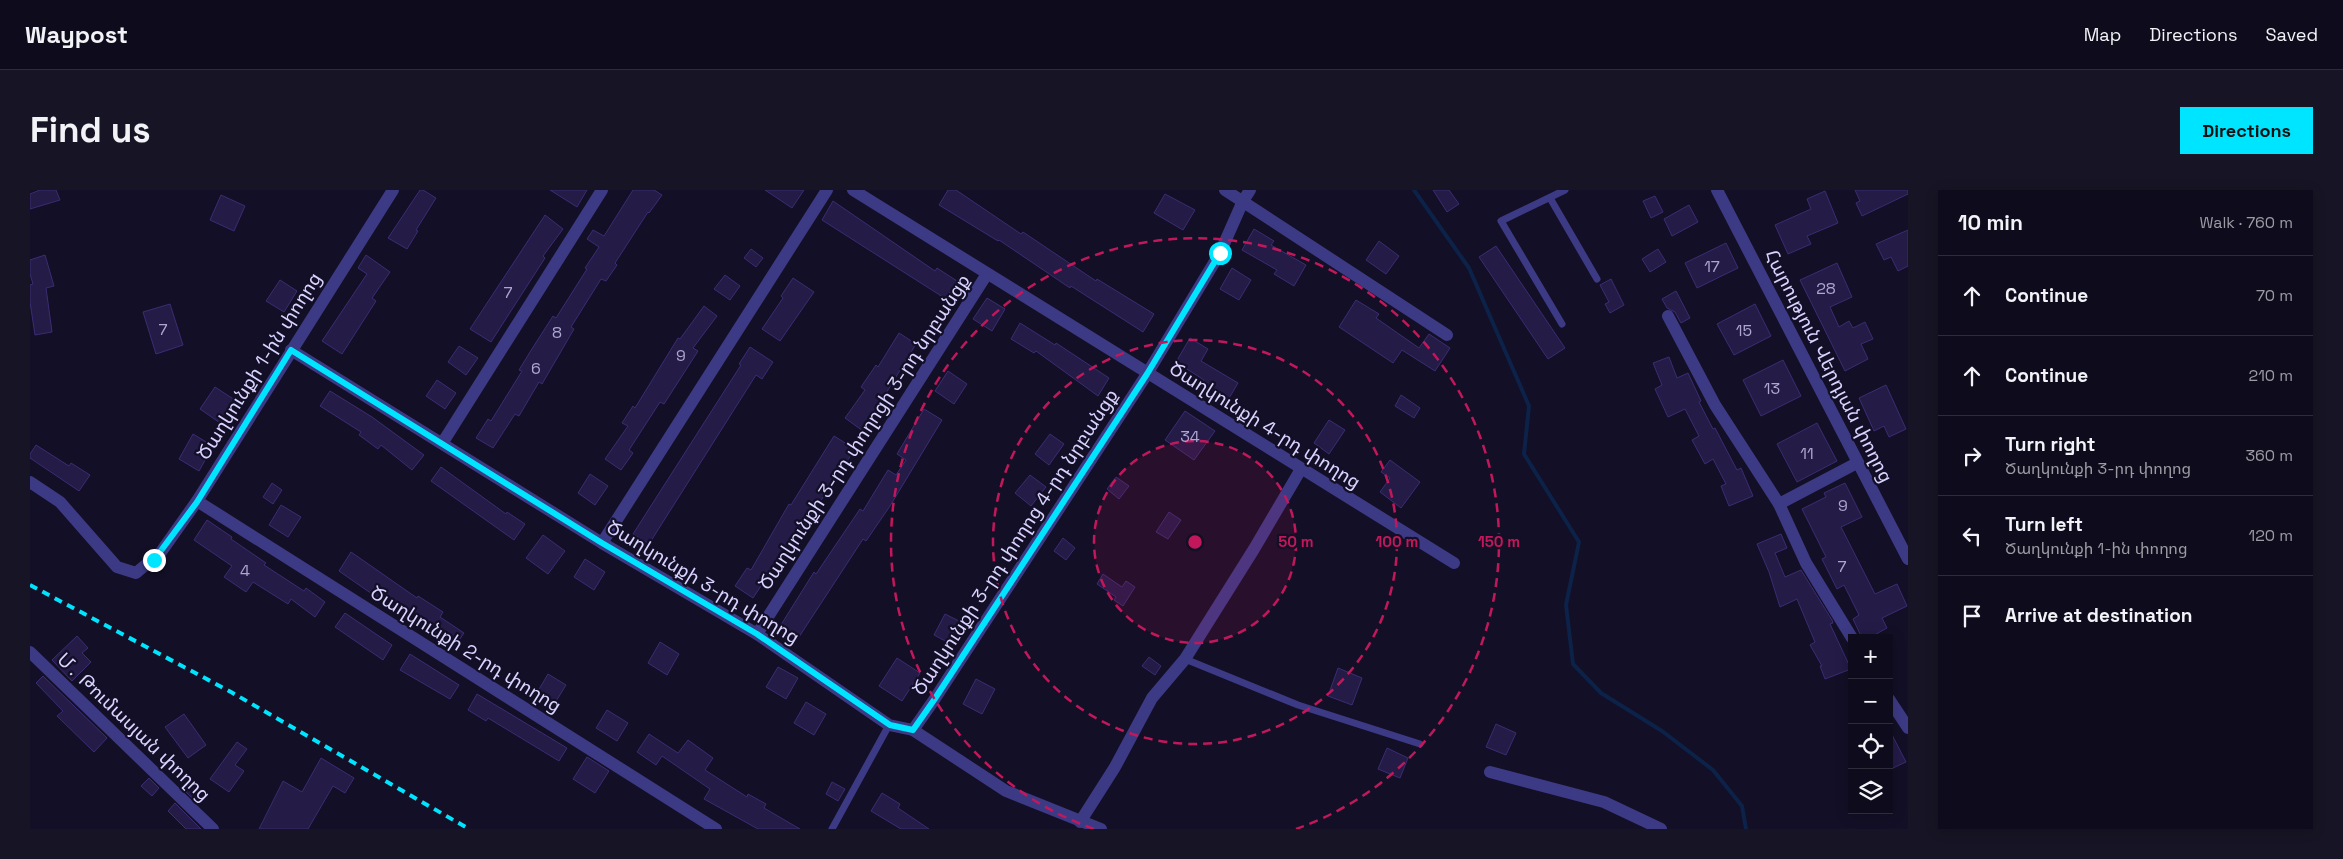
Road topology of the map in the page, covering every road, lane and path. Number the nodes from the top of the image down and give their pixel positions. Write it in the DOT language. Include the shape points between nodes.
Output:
graph roads {
  1 [pos="393,190"];
  2 [pos="602,190"];
  3 [pos="827,190"];
  4 [pos="852,190"];
  5 [pos="1225,190"];
  6 [pos="1565,190"];
  7 [pos="1717,190"];
  8 [pos="1246,195"];
  9 [pos="1550,198"];
  10 [pos="987,274"];
  11 [pos="1597,279"];
  12 [pos="1668,316"];
  13 [pos="1562,324"];
  14 [pos="1448,334"];
  15 [pos="291,350"];
  16 [pos="1147,374"];
  17 [pos="443,442"];
  18 [pos="1857,462"];
  19 [pos="1301,469"];
  20 [pos="30,482"];
  21 [pos="197,502"];
  22 [pos="1779,504"];
  23 [pos="602,543"];
  24 [pos="1908,559"];
  25 [pos="1454,563"];
  26 [pos="757,634"];
  27 [pos="1850,634"];
  28 [pos="30,652"];
  29 [pos="1185,659"];
  30 [pos="1893,704"];
  31 [pos="890,725"];
  32 [pos="1908,728"];
  33 [pos="913,730"];
  34 [pos="1420,744"];
  35 [pos="1490,772"];
  36 [pos="1080,822"];
  37 [pos="212,829"];
  38 [pos="716,829"];
  39 [pos="832,829"];
  40 [pos="1101,829"];
  41 [pos="1661,829"];
  1 -- 15 [label="street, Ծաղկունքի 1-ին փողոց"];
  2 -- 17 [label="street"];
  3 -- 23 [label="street"];
  4 -- 10 [label="street, Ծաղկունքի 4-րդ փողոց"];
  5 -- 8 [label="street"];
  6 -- 9 [label="lane"];
  7 -- 18 [label="street, Հարություն Վերդյան փողոց"];
  8 -- 14 [label="street"];
  8 -- 16 [label="street, Ծաղկունքի 3-րդ փողոց 4-րդ նրբանցք" via="1220,253"];
  9 -- 11 [label="lane"];
  9 -- 13 [label="lane" via="1501,221"];
  10 -- 16 [label="street, Ծաղկունքի 4-րդ փողոց"];
  10 -- 26 [label="street, Ծաղկունքի 3-րդ փողոցի 3-րդ նրբանցք"];
  12 -- 22 [label="street" via="1715,405"];
  15 -- 17 [label="street, Ծաղկունքի 3-րդ փողոց"];
  15 -- 21 [label="street, Ծաղկունքի 1-ին փողոց"];
  16 -- 19 [label="street, Ծաղկունքի 4-րդ փողոց"];
  16 -- 33 [label="street, Ծաղկունքի 3-րդ փողոց 4-րդ նրբանցք"];
  17 -- 23 [label="street, Ծաղկունքի 3-րդ փողոց"];
  18 -- 22 [label="street"];
  18 -- 24 [label="street, Հարություն Վերդյան փողոց"];
  19 -- 25 [label="street, Ծաղկունքի 4-րդ փողոց"];
  19 -- 29 [label="street"];
  20 -- 21 [label="street, Ծաղկունքի 1-ին փողոց" via="60,502 117,567 136,573 154,560"];
  21 -- 38 [label="street, Ծաղկունքի 2-րդ փողոց"];
  22 -- 27 [label="street" via="1806,563"];
  23 -- 26 [label="street, Ծաղկունքի 3-րդ փողոց"];
  26 -- 31 [label="street, Ծաղկունքի 3-րդ փողոց"];
  28 -- 37 [label="street, Մ․ Թումասյան փողոց"];
  29 -- 34 [label="lane" via="1298,705"];
  29 -- 36 [label="street" via="1152,698 1115,767"];
  30 -- 32 [label="street"];
  31 -- 33 [label="street, Ծաղկունքի 3-րդ փողոց"];
  31 -- 39 [label="lane"];
  33 -- 36 [label="street, Ծաղկունքի 3-րդ փողոց" via="1006,791"];
  35 -- 41 [label="street" via="1604,802"];
  36 -- 40 [label="street, Ծաղկունքի 3-րդ փողոց"];
}
